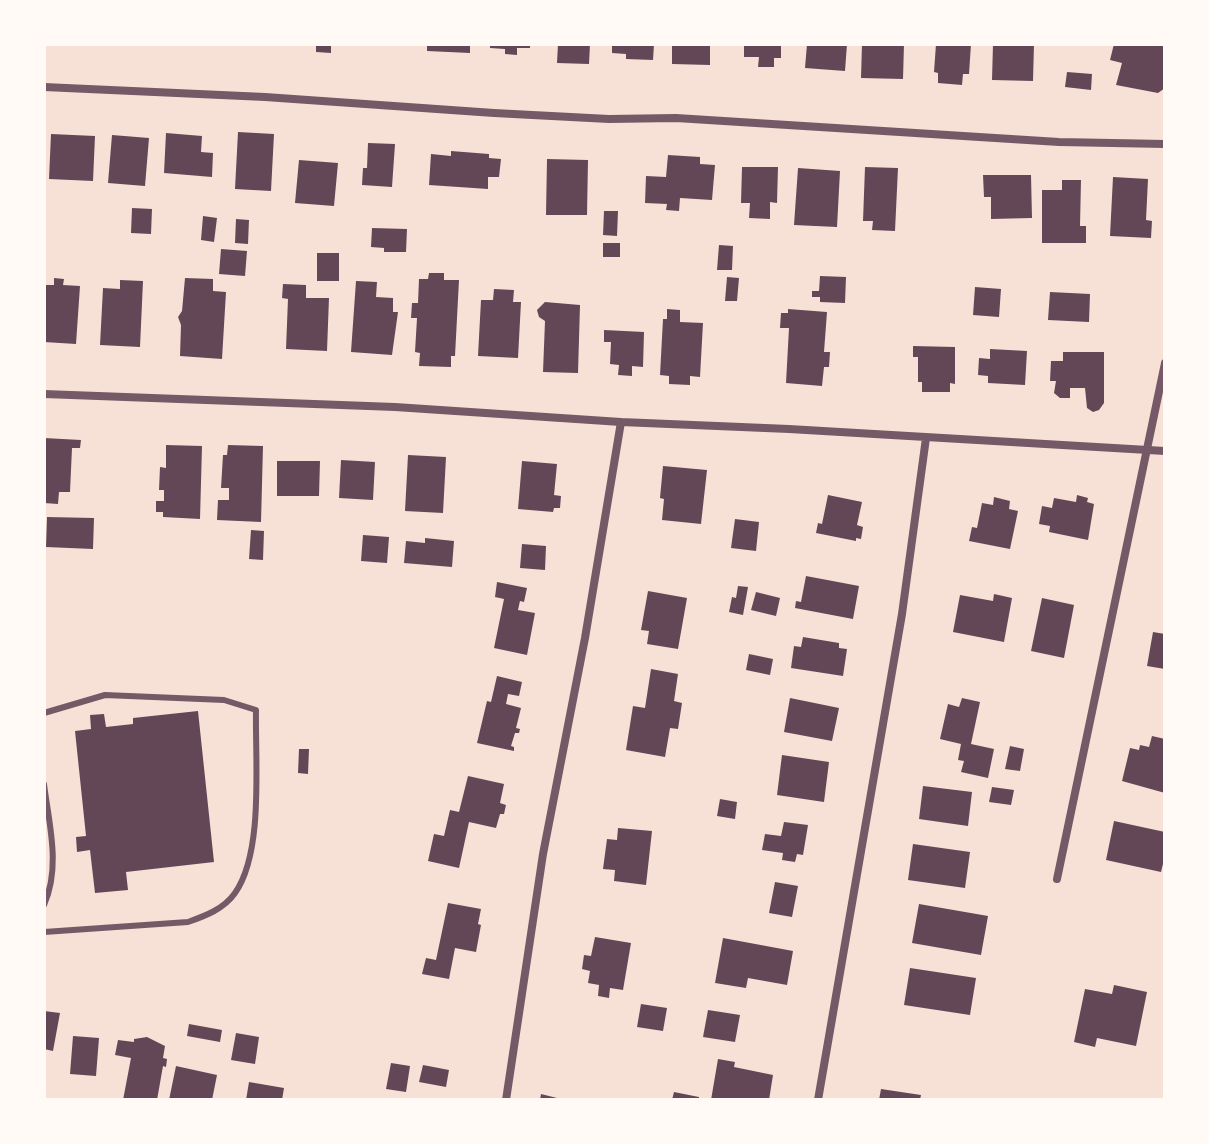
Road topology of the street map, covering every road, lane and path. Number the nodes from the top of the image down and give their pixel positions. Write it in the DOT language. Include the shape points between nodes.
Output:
graph roads {
  1 [pos="44,87"];
  2 [pos="1165,144"];
  3 [pos="1165,363"];
  4 [pos="44,394"];
  5 [pos="621,422"];
  6 [pos="926,438"];
  7 [pos="1147,450"];
  8 [pos="1165,451"];
  9 [pos="44,713"];
  10 [pos="44,784"];
  11 [pos="1057,879"];
  12 [pos="44,905"];
  13 [pos="44,932"];
  14 [pos="506,1100"];
  15 [pos="818,1100"];
  1 -- 2 [label="street"];
  3 -- 7 [label="street"];
  4 -- 5 [label="street" via="395,407"];
  5 -- 6 [label="street"];
  5 -- 14 [label="street" via="543,854"];
  6 -- 7 [label="street"];
  6 -- 15 [label="street" via="902,614"];
  7 -- 8 [label="street"];
  7 -- 11 [label="street"];
  9 -- 13 [label="lane" via="105,695 224,700 256,710 254,828 249,868 234,896 211,914 188,922"];
  10 -- 12 [label="lane" via="54,862"];
}
